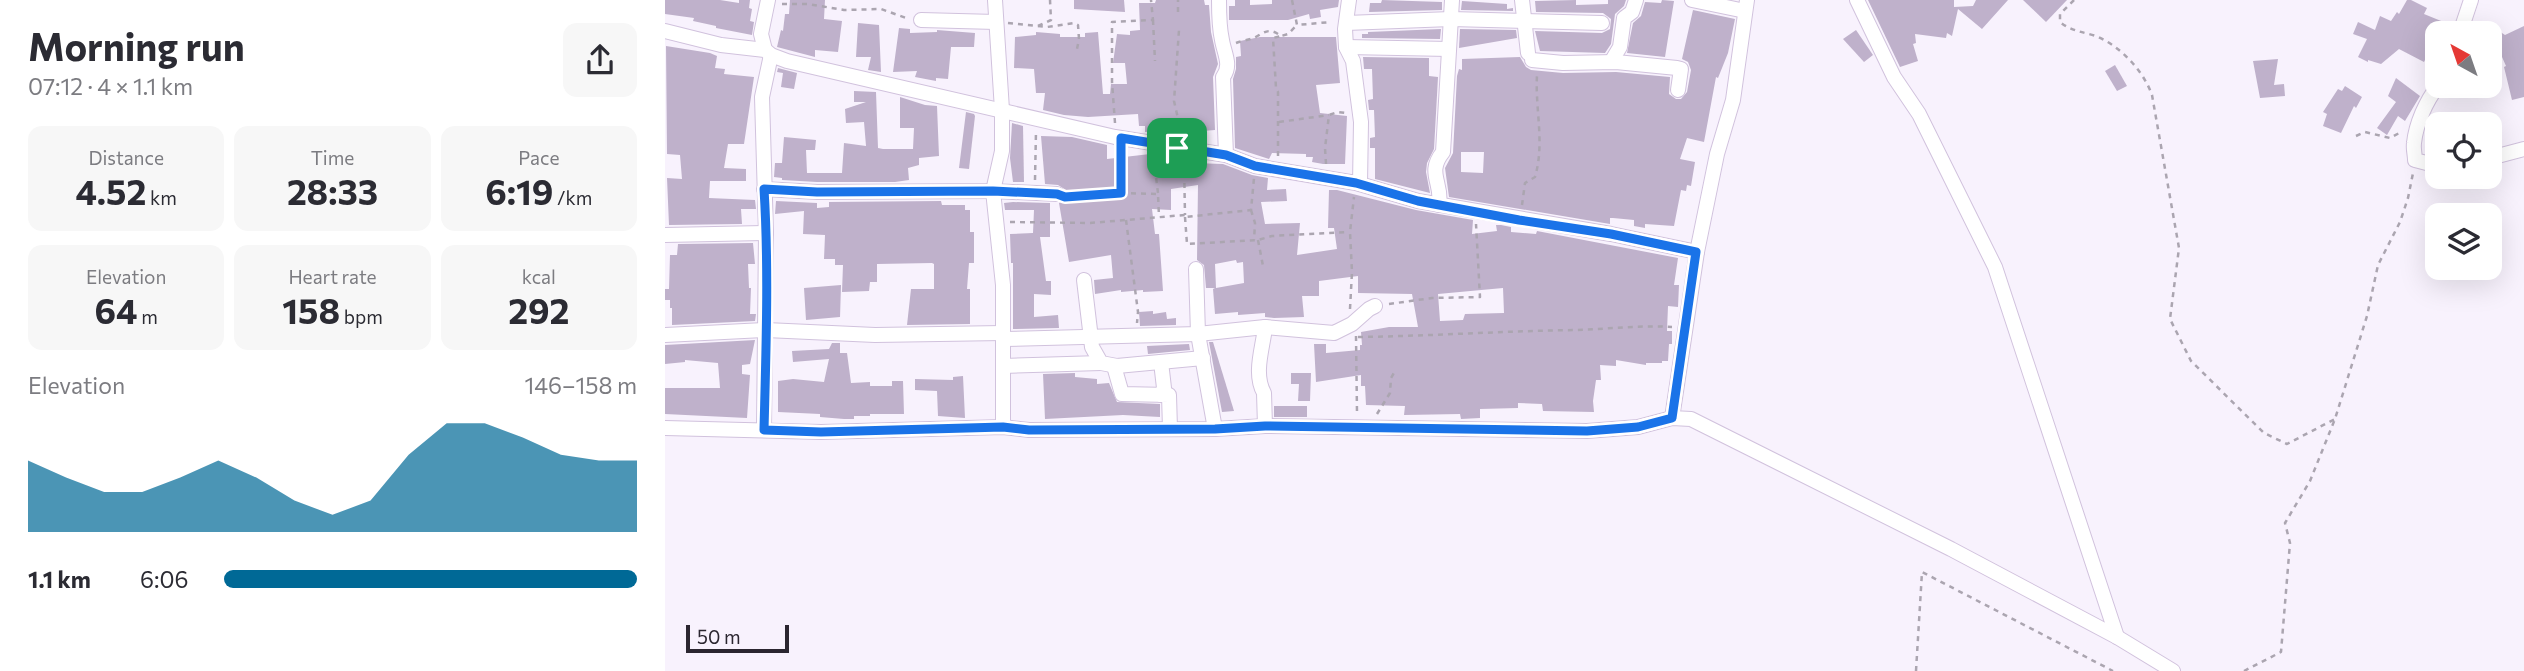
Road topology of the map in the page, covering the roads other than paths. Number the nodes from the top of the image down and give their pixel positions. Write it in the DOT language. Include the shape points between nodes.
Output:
graph roads {
  1 [pos="995,0"];
  2 [pos="1219,0"];
  3 [pos="1349,0"];
  4 [pos="1452,0"];
  5 [pos="1522,0"];
  6 [pos="1636,0"];
  7 [pos="1692,0"];
  8 [pos="1857,0"];
  9 [pos="2471,0"];
  10 [pos="768,1"];
  11 [pos="1746,6"];
  12 [pos="1451,19"];
  13 [pos="921,20"];
  14 [pos="1525,20"];
  15 [pos="2464,21"];
  16 [pos="996,22"];
  17 [pos="1346,22"];
  18 [pos="1602,23"];
  19 [pos="665,31"];
  20 [pos="1346,47"];
  21 [pos="1449,50"];
  22 [pos="768,53"];
  23 [pos="1611,62"];
  24 [pos="1678,90"];
  25 [pos="2430,98"];
  26 [pos="1003,110"];
  27 [pos="2524,149"];
  28 [pos="1226,155"];
  29 [pos="2502,155"];
  30 [pos="2425,163"];
  31 [pos="1360,184"];
  32 [pos="764,189"];
  33 [pos="993,191"];
  34 [pos="1057,194"];
  35 [pos="1440,205"];
  36 [pos="766,233"];
  37 [pos="665,235"];
  38 [pos="1696,252"];
  39 [pos="1196,269"];
  40 [pos="1084,280"];
  41 [pos="1375,306"];
  42 [pos="1265,327"];
  43 [pos="766,330"];
  44 [pos="1198,334"];
  45 [pos="665,335"];
  46 [pos="1003,336"];
  47 [pos="1090,337"];
  48 [pos="1203,358"];
  49 [pos="1161,362"];
  50 [pos="1107,364"];
  51 [pos="1003,366"];
  52 [pos="1161,395"];
  53 [pos="1672,418"];
  54 [pos="1265,426"];
  55 [pos="1003,427"];
  56 [pos="665,428"];
  57 [pos="1170,429"];
  58 [pos="1215,429"];
  59 [pos="764,430"];
  60 [pos="2117,637"];
  61 [pos="2173,671"];
  1 -- 16 [label="street"];
  2 -- 28 [label="street" via="1227,54 1223,77"];
  3 -- 17 [label="street"];
  4 -- 12 [label="street"];
  5 -- 14 [label="street"];
  6 -- 23 [label="street" via="1632,12 1623,18 1620,47"];
  7 -- 11 [label="street"];
  8 -- 60 [label="street" via="1995,267"];
  9 -- 15 [label="street"];
  10 -- 22 [label="street" via="761,34"];
  11 -- 38 [label="street" via="1734,100"];
  12 -- 14 [label="street"];
  12 -- 17 [label="street"];
  12 -- 21 [label="street"];
  13 -- 16 [label="street"];
  14 -- 18 [label="street"];
  14 -- 23 [label="street" via="1530,56 1563,63"];
  16 -- 26 [label="street"];
  17 -- 20 [label="street"];
  19 -- 22 [label="street"];
  20 -- 21 [label="street"];
  20 -- 31 [label="street" via="1353,61 1360,114"];
  21 -- 35 [label="street" via="1443,152 1435,161 1434,174"];
  22 -- 26 [label="street"];
  22 -- 32 [label="street" via="762,97"];
  23 -- 24 [label="street" via="1681,69"];
  25 -- 30 [label="street" via="2413,148 2415,160"];
  26 -- 28 [label="street" via="1118,137"];
  26 -- 33 [label="street" via="1002,151"];
  27 -- 29 [label="street"];
  28 -- 31 [label="street" via="1255,166"];
  31 -- 35 [label="street"];
  32 -- 33 [label="street"];
  32 -- 36 [label="street"];
  33 -- 34 [label="street"];
  33 -- 46 [label="street" via="1003,285"];
  35 -- 38 [label="street"];
  36 -- 37 [label="street"];
  36 -- 43 [label="street"];
  38 -- 53 [label="street"];
  39 -- 44 [label="street"];
  40 -- 47 [label="street"];
  41 -- 42 [label="street" via="1334,333"];
  42 -- 44 [label="street"];
  42 -- 54 [label="street" via="1259,373"];
  43 -- 45 [label="street"];
  43 -- 46 [label="street"];
  43 -- 59 [label="street"];
  44 -- 47 [label="street"];
  44 -- 48 [label="street"];
  46 -- 47 [label="street"];
  46 -- 51 [label="street"];
  47 -- 50 [label="street" via="1092,347"];
  48 -- 49 [label="street"];
  48 -- 58 [label="street"];
  49 -- 50 [label="street"];
  49 -- 52 [label="street"];
  50 -- 51 [label="street"];
  50 -- 52 [label="street" via="1122,394"];
  51 -- 55 [label="street"];
  52 -- 57 [label="street" via="1169,397"];
  53 -- 54 [label="street" via="1638,427 1587,431"];
  53 -- 60 [label="street" via="1697,420"];
  54 -- 58 [label="street"];
  55 -- 57 [label="street"];
  55 -- 59 [label="street"];
  56 -- 59 [label="street"];
  57 -- 58 [label="street"];
  60 -- 61 [label="street"];
}
